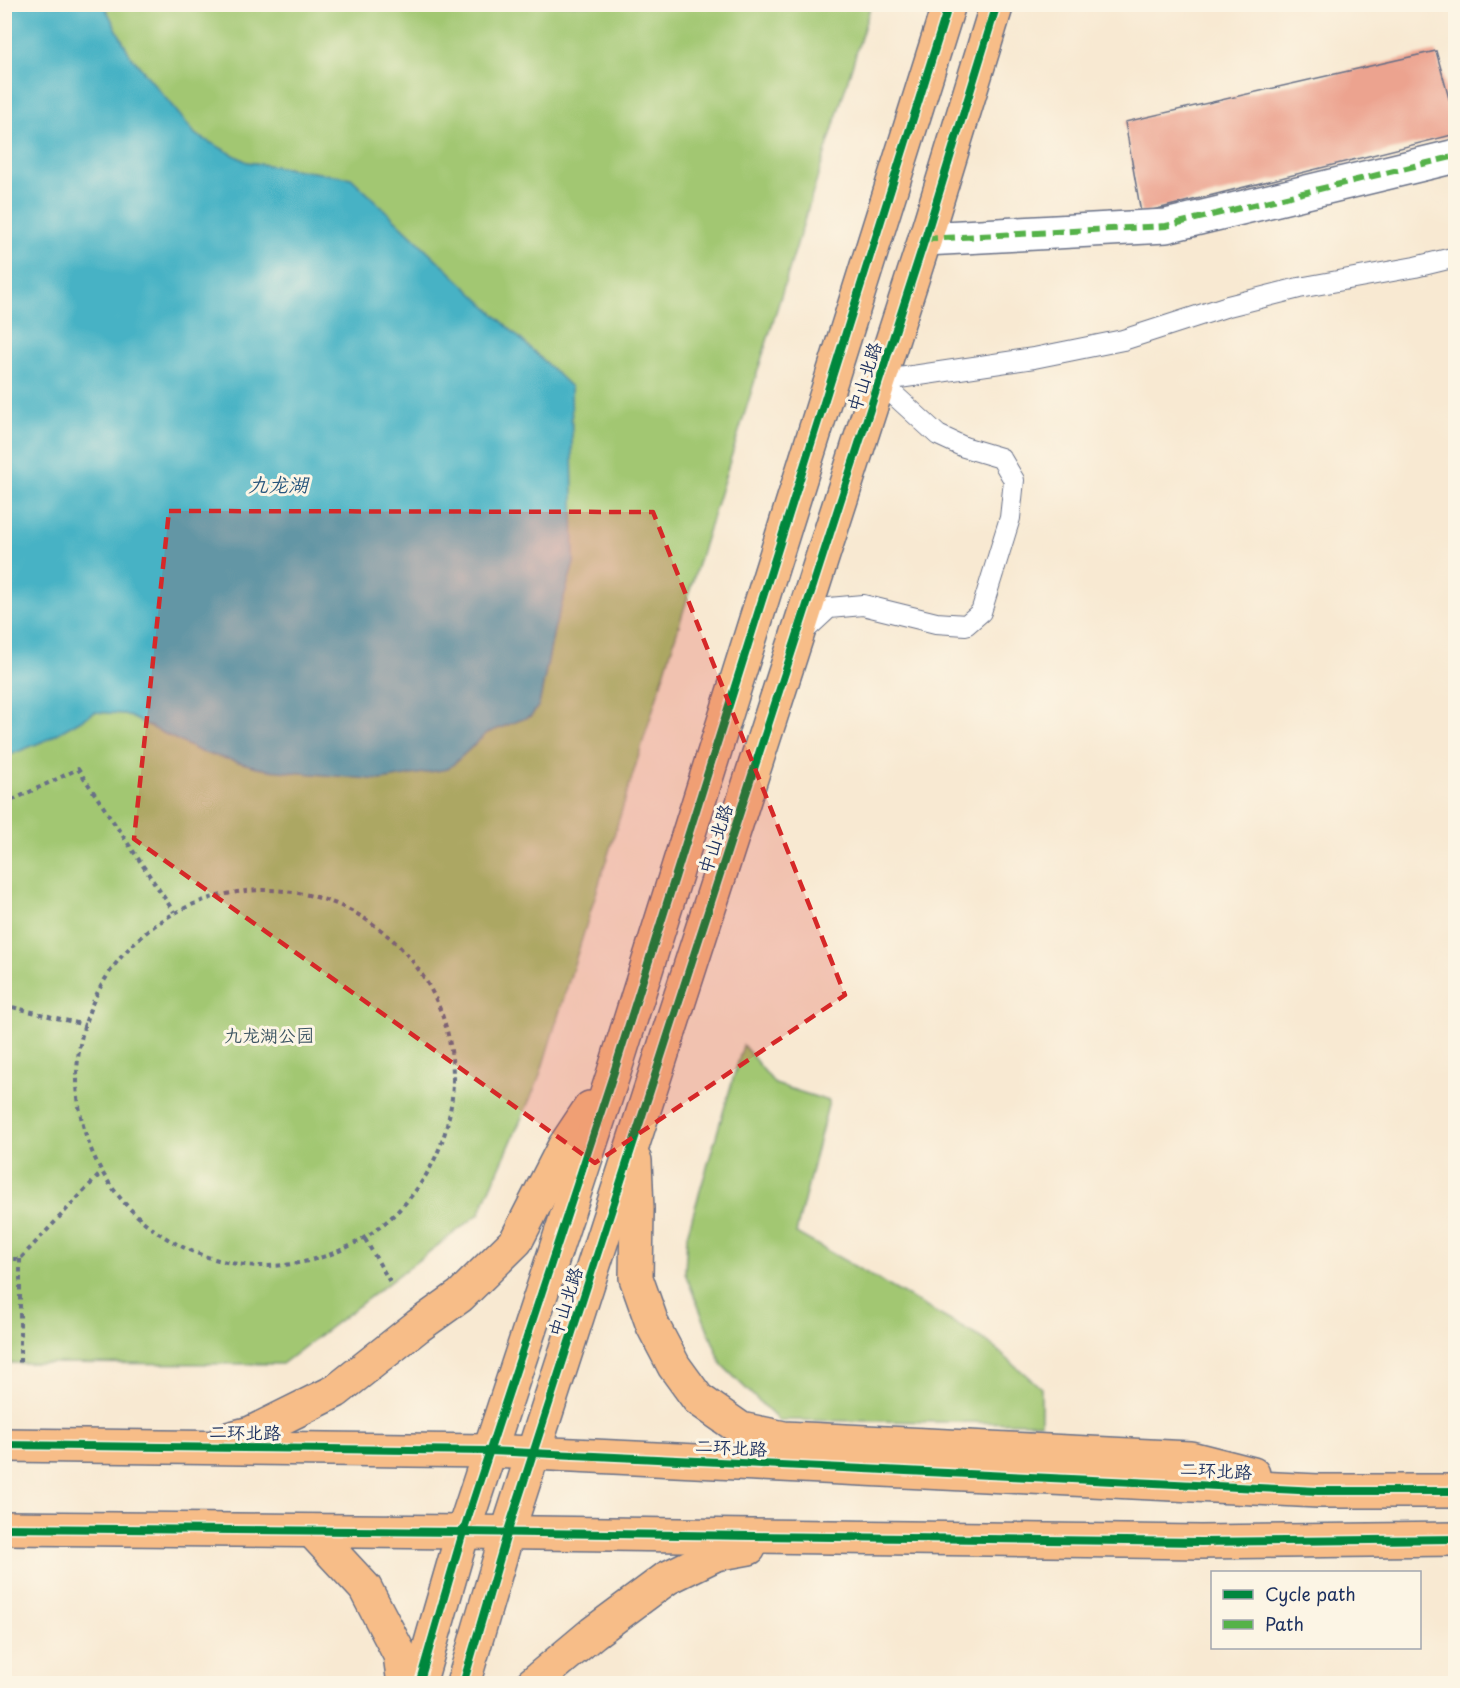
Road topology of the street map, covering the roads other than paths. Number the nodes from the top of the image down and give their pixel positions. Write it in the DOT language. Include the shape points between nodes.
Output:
graph roads {
  1 [pos="949,4"];
  2 [pos="998,4"];
  3 [pos="1455,156"];
  4 [pos="925,239"];
  5 [pos="1455,257"];
  6 [pos="879,381"];
  7 [pos="796,639"];
  8 [pos="614,1072"];
  9 [pos="634,1140"];
  10 [pos="4,1444"];
  11 [pos="197,1447"];
  12 [pos="489,1451"];
  13 [pos="533,1454"];
  14 [pos="1318,1491"];
  15 [pos="1455,1491"];
  16 [pos="4,1528"];
  17 [pos="312,1531"];
  18 [pos="463,1532"];
  19 [pos="507,1534"];
  20 [pos="811,1537"];
  21 [pos="1455,1539"];
  22 [pos="404,1683"];
  23 [pos="419,1683"];
  24 [pos="463,1683"];
  25 [pos="532,1683"];
  1 -- 8 [label="main road, 中山北路"];
  2 -- 4 [label="main road, 中山北路"];
  3 -- 4 [label="street" via="1166,226"];
  4 -- 6 [label="main road, 中山北路"];
  5 -- 6 [label="lane" via="1299,288 1123,340 1034,358"];
  6 -- 7 [label="main road, 中山北路"];
  6 -- 7 [label="lane" via="938,435 1001,458 1014,480 1010,518 981,612 966,625 936,623 863,605 829,608"];
  7 -- 9 [label="main road, 中山北路"];
  8 -- 11 [label="main road" via="564,1146 516,1241 460,1296 336,1391 251,1433"];
  8 -- 12 [label="main road, 中山北路"];
  9 -- 13 [label="main road, 中山北路"];
  9 -- 14 [label="main road" via="636,1278 653,1326 674,1366 698,1399 741,1429 784,1438 1190,1458"];
  10 -- 11 [label="main road, 二环北路"];
  11 -- 12 [label="main road, 二环北路"];
  12 -- 13 [label="main road, 二环北路"];
  12 -- 18 [label="main road, 中山北路"];
  13 -- 14 [label="main road, 二环北路"];
  13 -- 19 [label="main road, 中山北路"];
  14 -- 15 [label="main road, 二环北路"];
  16 -- 17 [label="main road"];
  17 -- 18 [label="main road"];
  17 -- 22 [label="main road" via="365,1588 400,1655"];
  18 -- 19 [label="main road"];
  18 -- 23 [label="main road, 中山北路"];
  19 -- 20 [label="main road"];
  19 -- 24 [label="main road, 中山北路"];
  20 -- 21 [label="main road" via="1201,1542"];
  20 -- 25 [label="main road" via="716,1554 667,1578"];
}
